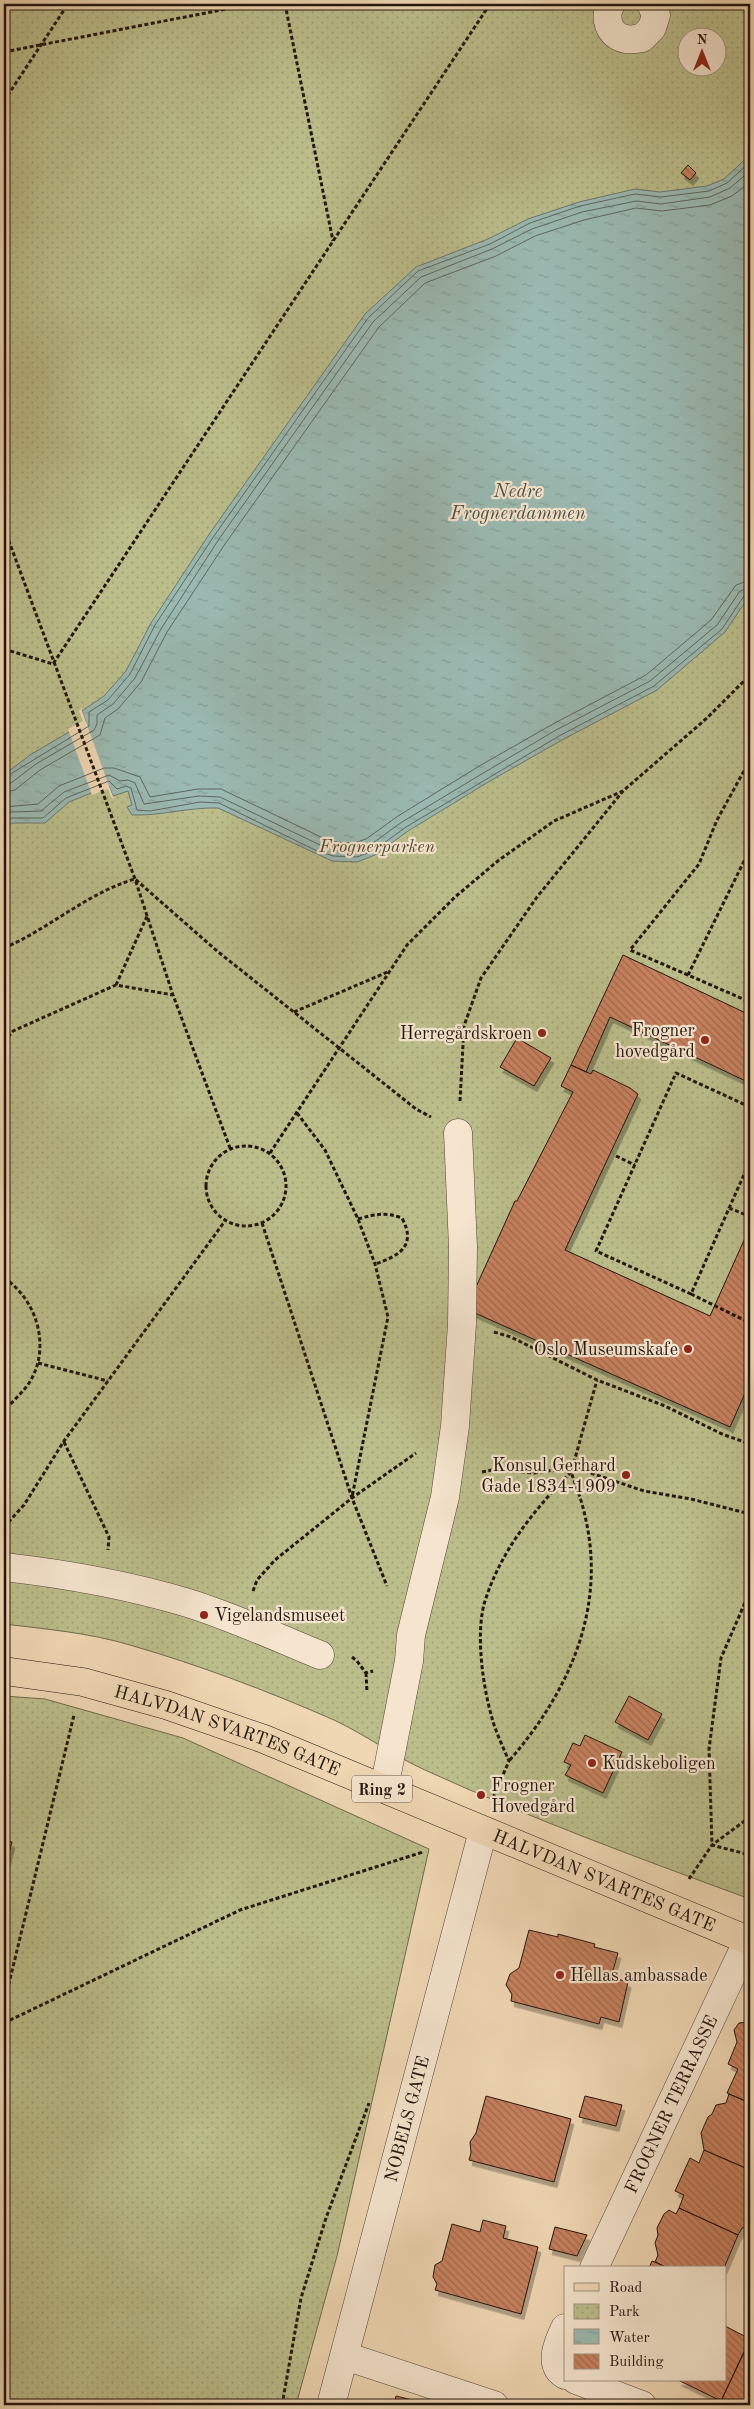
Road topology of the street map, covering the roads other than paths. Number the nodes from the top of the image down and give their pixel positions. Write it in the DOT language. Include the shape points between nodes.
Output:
graph roads {
  1 [pos="611,4"];
  2 [pos="651,4"];
  3 [pos="458,1133"];
  4 [pos="4,1567"];
  5 [pos="320,1655"];
  6 [pos="4,1671"];
  7 [pos="384,1789"];
  8 [pos="486,1818"];
  9 [pos="749,1940"];
  10 [pos="595,2266"];
  11 [pos="564,2330"];
  12 [pos="345,2356"];
  13 [pos="564,2374"];
  14 [pos="581,2382"];
  15 [pos="331,2405"];
  16 [pos="494,2405"];
  17 [pos="642,2405"];
  1 -- 2 [label="street" via="607,11 608,23 615,35 626,40 642,38 652,28 656,15"];
  3 -- 7 [label="street" via="464,1247 454,1426 446,1486 410,1648"];
  4 -- 5 [label="street" via="104,1582 188,1603"];
  6 -- 7 [label="main road, HALVDAN SVARTES GATE / Ring 2" via="83,1682 166,1705 264,1740"];
  7 -- 8 [label="main road, HALVDAN SVARTES GATE / Ring 2"];
  8 -- 9 [label="main road, HALVDAN SVARTES GATE / Ring 2"];
  8 -- 12 [label="street, NOBELS GATE"];
  9 -- 10 [label="street, FROGNER TERRASSE"];
  11 -- 13 [label="street" via="555,2360"];
  12 -- 15 [label="street, NOBELS GATE"];
  12 -- 16 [label="street"];
  14 -- 17 [label="street"];
}
